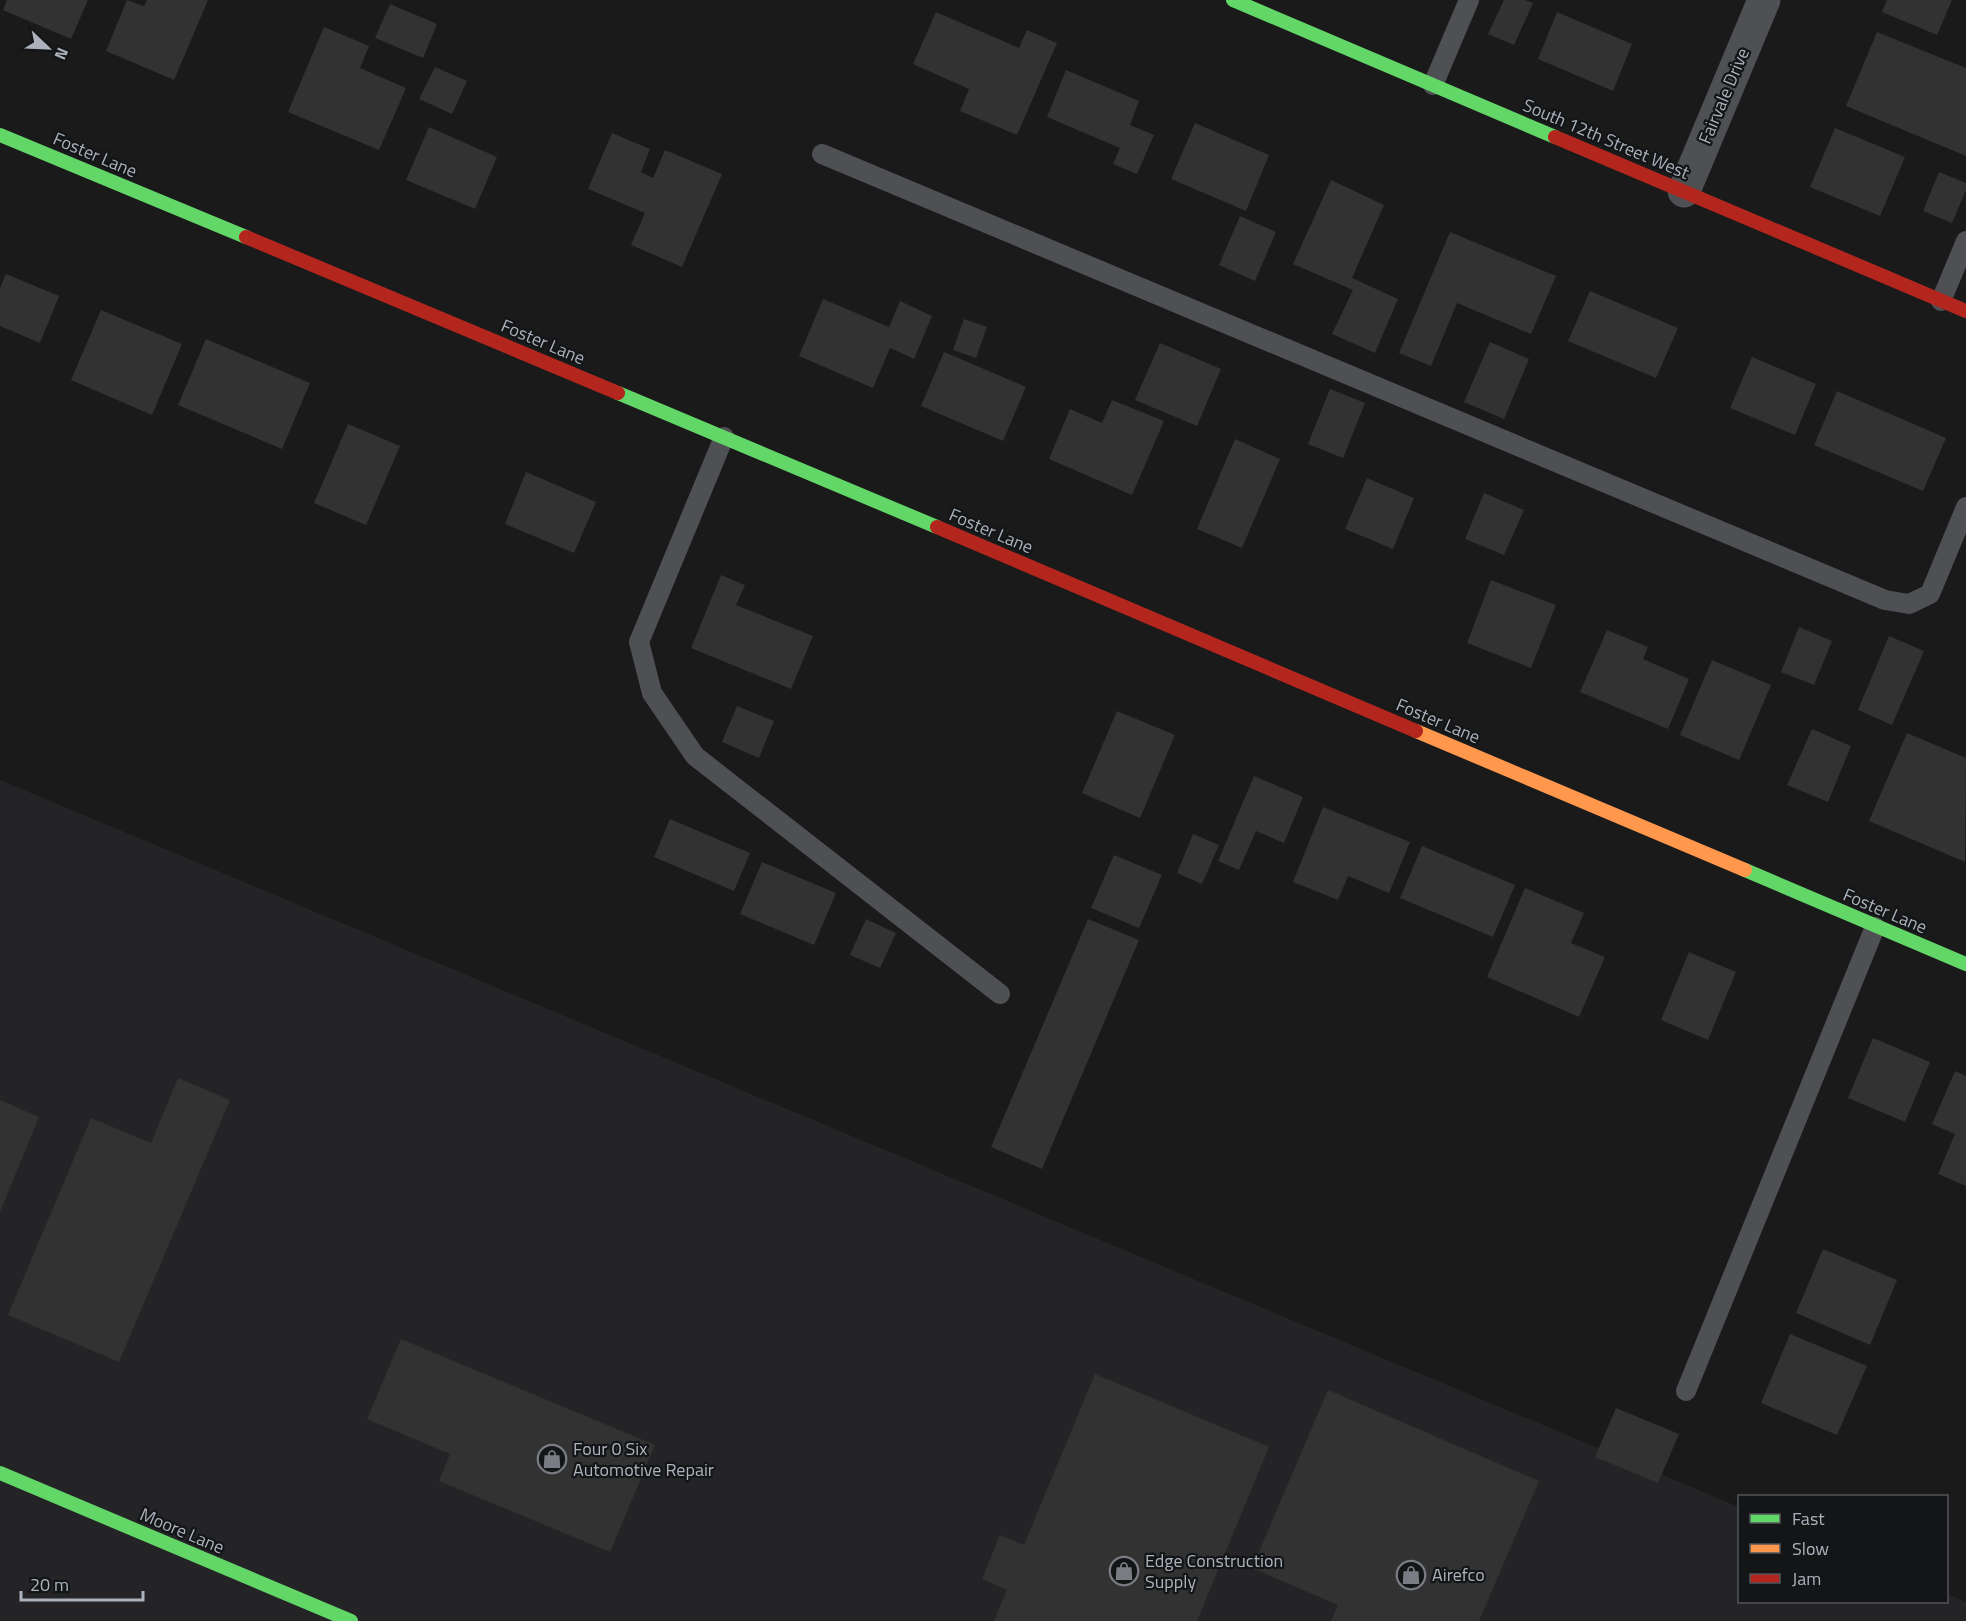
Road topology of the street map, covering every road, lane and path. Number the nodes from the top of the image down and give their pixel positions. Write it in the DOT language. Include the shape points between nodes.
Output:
graph roads {
  1 [pos="1233,0"];
  2 [pos="1469,0"];
  3 [pos="1764,0"];
  4 [pos="1433,85"];
  5 [pos="0,135"];
  6 [pos="822,154"];
  7 [pos="1684,192"];
  8 [pos="1966,241"];
  9 [pos="1941,301"];
  10 [pos="1966,311"];
  11 [pos="724,437"];
  12 [pos="1966,507"];
  13 [pos="1875,927"];
  14 [pos="1966,964"];
  15 [pos="1000,994"];
  16 [pos="1686,1391"];
  17 [pos="0,1473"];
  18 [pos="351,1621"];
  1 -- 4 [label="street, South 12th Street West"];
  2 -- 4 [label="lane"];
  3 -- 7 [label="street, Fairvale Drive"];
  4 -- 7 [label="street, South 12th Street West"];
  5 -- 11 [label="street, Foster Lane"];
  6 -- 12 [label="lane" via="1885,600 1909,604 1930,594"];
  7 -- 9 [label="street, South 12th Street West"];
  8 -- 9 [label="lane"];
  9 -- 10 [label="street, South 12th Street West"];
  11 -- 13 [label="street, Foster Lane"];
  11 -- 15 [label="lane" via="639,642 652,693 695,756"];
  13 -- 14 [label="street, Foster Lane"];
  13 -- 16 [label="lane"];
  17 -- 18 [label="street, Moore Lane"];
}
